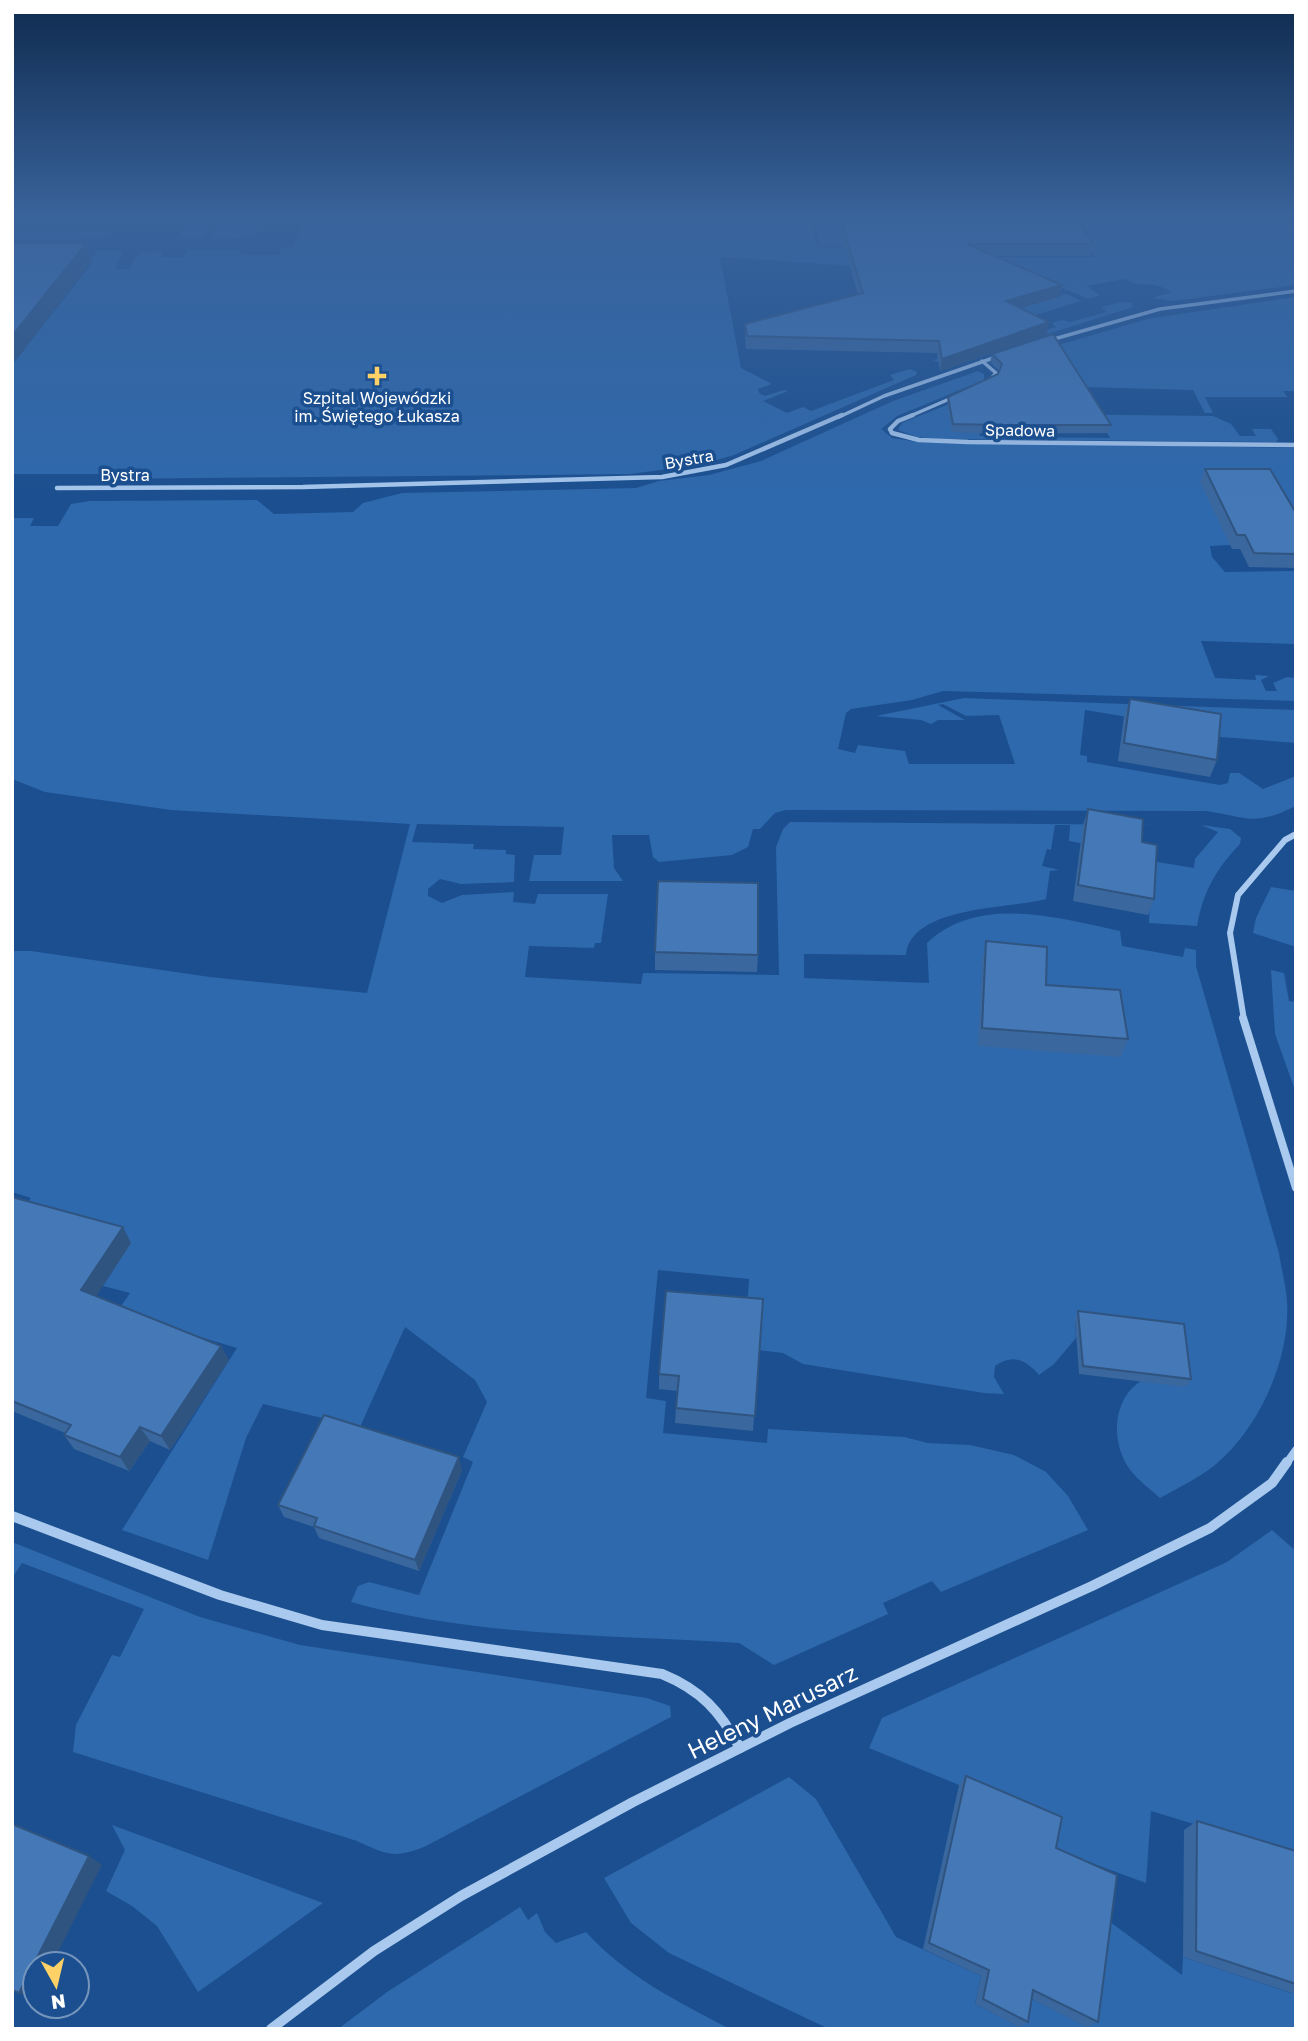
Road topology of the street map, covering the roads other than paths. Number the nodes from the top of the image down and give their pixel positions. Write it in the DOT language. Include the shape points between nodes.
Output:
graph roads {
  1 [pos="1159,309"];
  2 [pos="1034,345"];
  3 [pos="1008,353"];
  4 [pos="982,361"];
  5 [pos="981,384"];
  6 [pos="957,395"];
  7 [pos="1296,445"];
  8 [pos="57,488"];
  9 [pos="1296,834"];
  10 [pos="1296,1188"];
  11 [pos="1296,1450"];
  12 [pos="12,1516"];
  13 [pos="740,1748"];
  14 [pos="271,2029"];
  1 -- 2 [label="street"];
  3 -- 4 [label="street, Bystra"];
  4 -- 5 [label="street" via="996,376"];
  4 -- 8 [label="street, Bystra" via="884,396 758,453 673,475 316,487"];
  6 -- 7 [label="street, Spadowa" via="898,421 892,425 892,433 919,440 968,442"];
  9 -- 10 [label="street" via="1285,839 1238,895 1230,933 1239,1004"];
  11 -- 13 [label="street, Heleny Marusarz" via="1272,1483 1210,1528"];
  12 -- 13 [label="street" via="220,1595 322,1625 662,1674 691,1685 719,1709"];
  13 -- 14 [label="street, Heleny Marusarz" via="461,1896 374,1951"];
}
